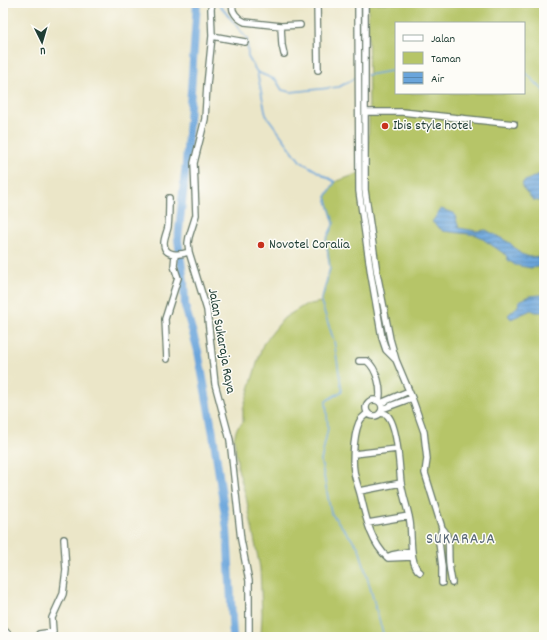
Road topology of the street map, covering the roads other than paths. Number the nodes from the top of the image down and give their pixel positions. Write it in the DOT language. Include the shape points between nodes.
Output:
graph roads {
  1 [pos="212,3"];
  2 [pos="232,3"];
  3 [pos="317,3"];
  4 [pos="358,3"];
  5 [pos="365,3"];
  6 [pos="300,25"];
  7 [pos="281,26"];
  8 [pos="212,36"];
  9 [pos="245,42"];
  10 [pos="284,54"];
  11 [pos="318,70"];
  12 [pos="366,112"];
  13 [pos="514,124"];
  14 [pos="358,135"];
  15 [pos="365,135"];
  16 [pos="365,190"];
  17 [pos="358,191"];
  18 [pos="169,198"];
  19 [pos="187,253"];
  20 [pos="176,255"];
  21 [pos="167,359"];
  22 [pos="396,360"];
  23 [pos="359,361"];
  24 [pos="409,391"];
  25 [pos="412,398"];
  26 [pos="380,407"];
  27 [pos="368,413"];
  28 [pos="397,449"];
  29 [pos="354,454"];
  30 [pos="401,483"];
  31 [pos="360,491"];
  32 [pos="409,516"];
  33 [pos="368,523"];
  34 [pos="442,528"];
  35 [pos="64,538"];
  36 [pos="412,554"];
  37 [pos="420,572"];
  38 [pos="452,583"];
  39 [pos="442,584"];
  40 [pos="3,629"];
  41 [pos="11,637"];
  42 [pos="37,637"];
  43 [pos="248,637"];
  1 -- 8 [label="street, Jalan Sukaraja Raya"];
  2 -- 7 [label="street" via="233,9 245,22"];
  3 -- 11 [label="street"];
  4 -- 14 [label="street"];
  5 -- 12 [label="street"];
  6 -- 7 [label="street"];
  7 -- 10 [label="street"];
  8 -- 9 [label="street"];
  8 -- 19 [label="street, Jalan Sukaraja Raya" via="205,126 194,163 196,215"];
  12 -- 13 [label="street" via="402,112"];
  12 -- 15 [label="street"];
  14 -- 15 [label="street"];
  14 -- 17 [label="street"];
  15 -- 16 [label="street"];
  16 -- 17 [label="street"];
  16 -- 22 [label="street" via="378,280"];
  17 -- 22 [label="street" via="382,338 386,350"];
  18 -- 20 [label="street" via="168,226 164,244 168,251"];
  19 -- 20 [label="street"];
  19 -- 43 [label="street, Jalan Sukaraja Raya" via="207,310 215,384 228,434 240,540 249,581"];
  20 -- 21 [label="street" via="174,263 178,278 165,319"];
  22 -- 24 [label="street"];
  23 -- 26 [label="street" via="367,361 373,369 380,387"];
  24 -- 25 [label="street"];
  24 -- 26 [label="street"];
  25 -- 26 [label="street"];
  25 -- 34 [label="street" via="426,444 425,473"];
  26 -- 27 [label="street" via="374,416"];
  26 -- 27 [label="street" via="372,400 367,404"];
  26 -- 28 [label="street" via="391,420"];
  27 -- 29 [label="street" via="359,425"];
  28 -- 29 [label="street"];
  28 -- 30 [label="street"];
  29 -- 31 [label="street" via="354,470"];
  30 -- 31 [label="street"];
  30 -- 32 [label="street"];
  31 -- 33 [label="street"];
  32 -- 33 [label="street"];
  32 -- 36 [label="street"];
  33 -- 36 [label="street" via="380,550 387,558"];
  34 -- 38 [label="street" via="448,537"];
  34 -- 39 [label="street" via="439,542"];
  35 -- 42 [label="street" via="66,570 63,594 52,618 52,632 39,634"];
  36 -- 37 [label="street"];
  40 -- 41 [label="street"];
}
